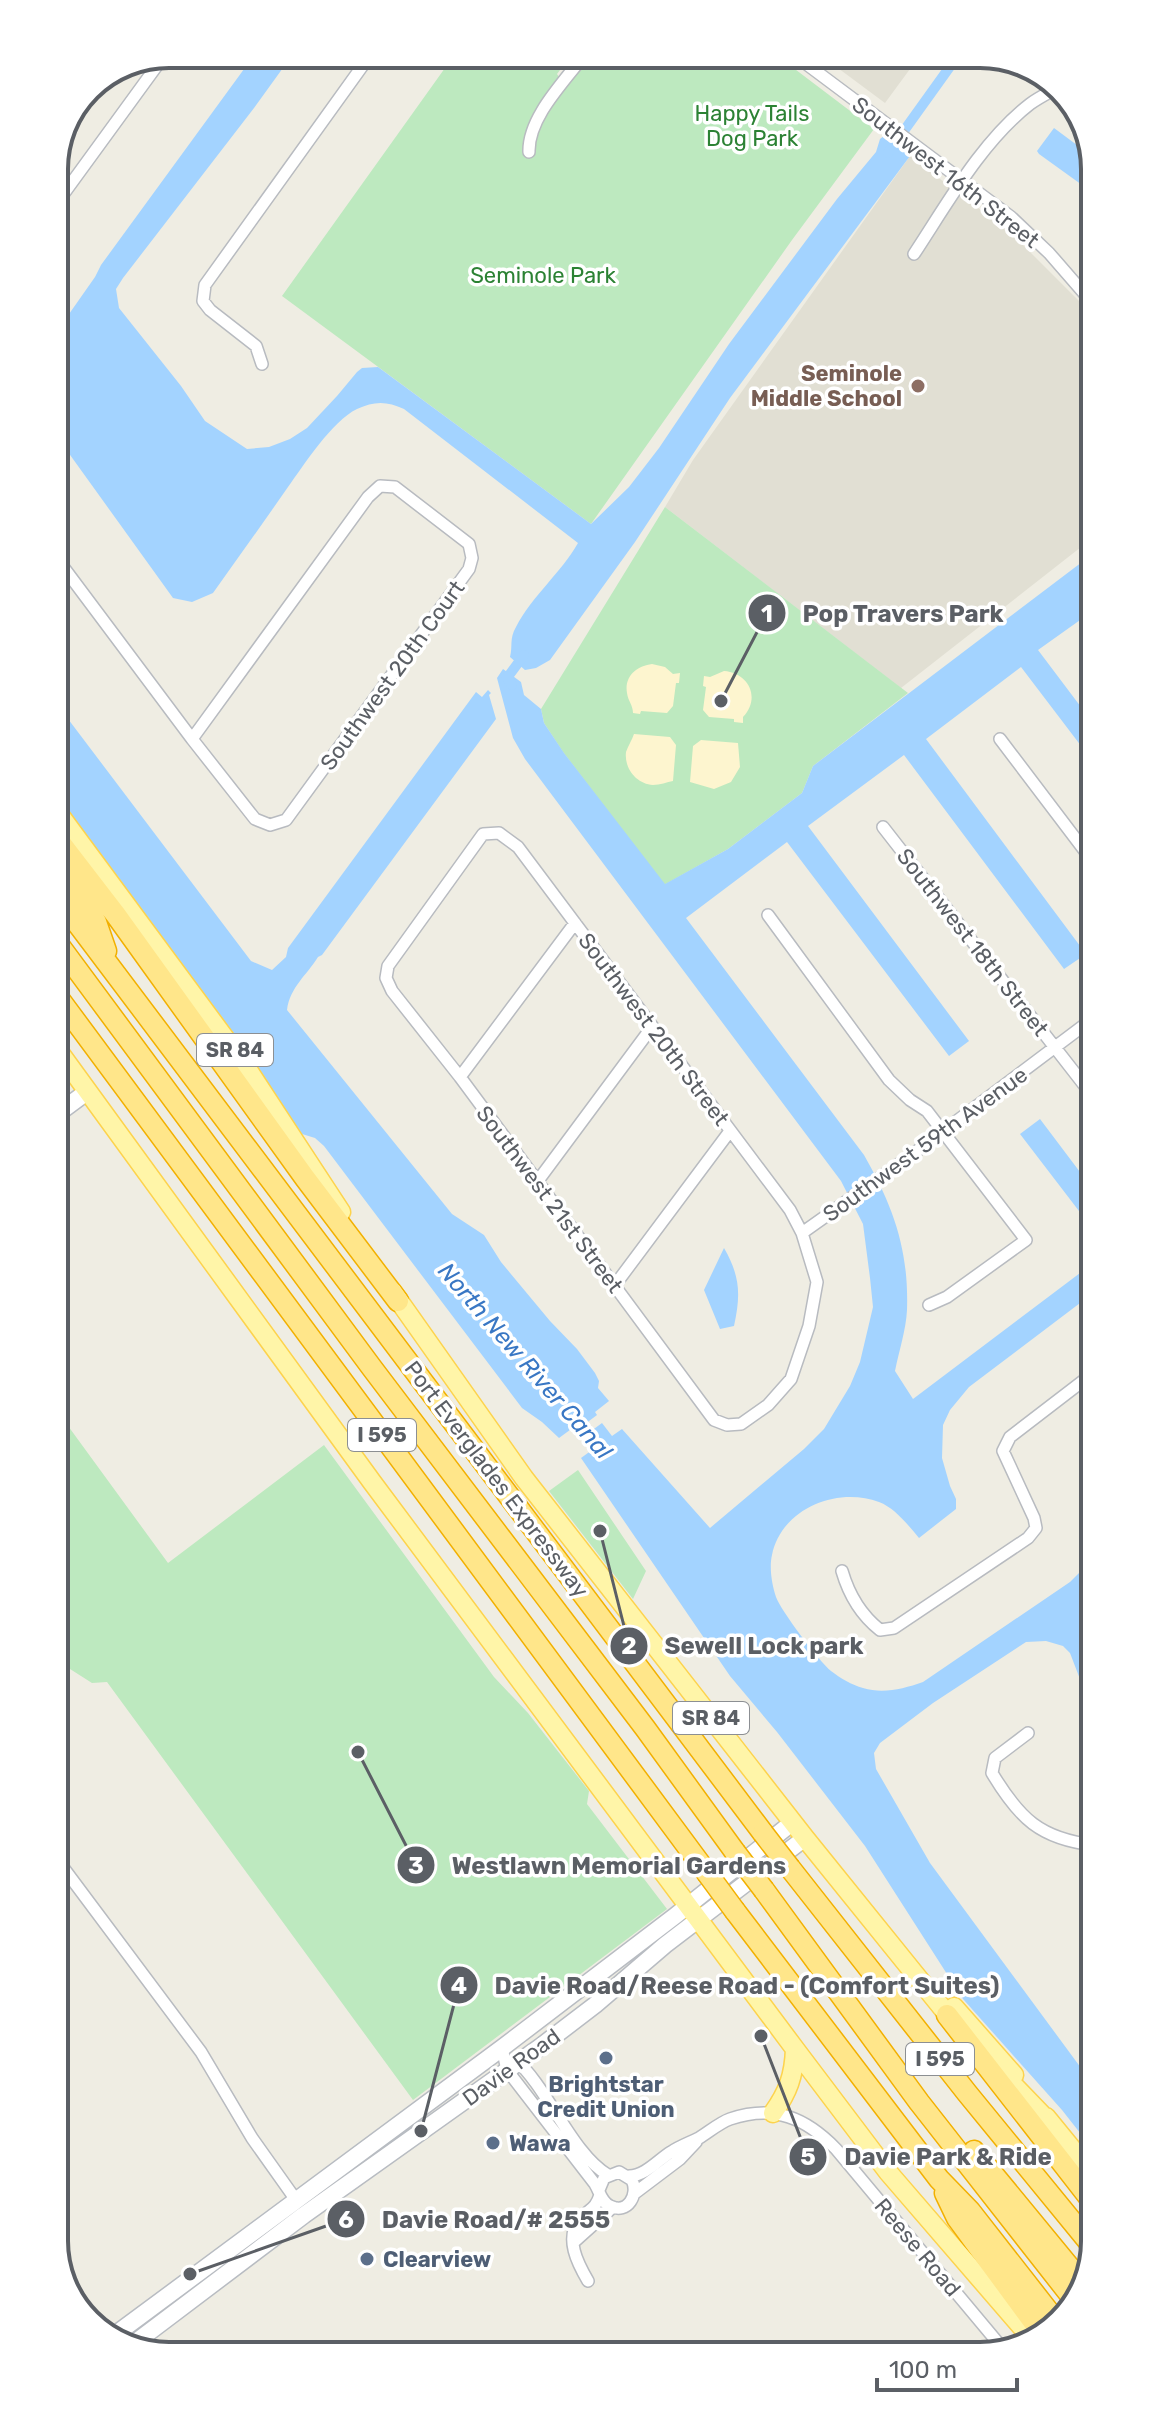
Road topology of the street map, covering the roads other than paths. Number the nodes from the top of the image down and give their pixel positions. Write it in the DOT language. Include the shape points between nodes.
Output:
graph roads {
  1 [pos="361,68"];
  2 [pos="574,68"];
  3 [pos="812,68"];
  4 [pos="154,69"];
  5 [pos="1047,94"];
  6 [pos="529,152"];
  7 [pos="963,180"];
  8 [pos="68,188"];
  9 [pos="914,254"];
  10 [pos="1081,290"];
  11 [pos="262,364"];
  12 [pos="68,573"];
  13 [pos="192,739"];
  14 [pos="1000,739"];
  15 [pos="68,826"];
  16 [pos="883,827"];
  17 [pos="1081,846"];
  18 [pos="68,853"];
  19 [pos="68,877"];
  20 [pos="68,910"];
  21 [pos="768,915"];
  22 [pos="575,923"];
  23 [pos="68,957"];
  24 [pos="111,966"];
  25 [pos="386,978"];
  26 [pos="68,1011"];
  27 [pos="652,1027"];
  28 [pos="1081,1028"];
  29 [pos="1055,1047"];
  30 [pos="68,1064"];
  31 [pos="460,1077"];
  32 [pos="1081,1081"];
  33 [pos="88,1091"];
  34 [pos="68,1106"];
  35 [pos="730,1131"];
  36 [pos="943,1131"];
  37 [pos="537,1182"];
  38 [pos="802,1233"];
  39 [pos="615,1285"];
  40 [pos="398,1301"];
  41 [pos="929,1305"];
  42 [pos="1081,1382"];
  43 [pos="714,1420"];
  44 [pos="842,1571"];
  45 [pos="629,1613"];
  46 [pos="1028,1733"];
  47 [pos="793,1822"];
  48 [pos="805,1838"];
  49 [pos="1081,1844"];
  50 [pos="68,1874"];
  51 [pos="694,1912"];
  52 [pos="812,1953"];
  53 [pos="947,2015"];
  54 [pos="502,2048"];
  55 [pos="795,2049"];
  56 [pos="513,2066"];
  57 [pos="773,2113"];
  58 [pos="1053,2126"];
  59 [pos="702,2136"];
  60 [pos="1081,2160"];
  61 [pos="608,2175"];
  62 [pos="629,2176"];
  63 [pos="939,2179"];
  64 [pos="1081,2187"];
  65 [pos="600,2192"];
  66 [pos="635,2193"];
  67 [pos="296,2200"];
  68 [pos="613,2207"];
  69 [pos="1081,2232"];
  70 [pos="574,2242"];
  71 [pos="1076,2274"];
  72 [pos="588,2281"];
  73 [pos="1067,2291"];
  74 [pos="1050,2313"];
  75 [pos="1036,2325"];
  76 [pos="122,2330"];
  77 [pos="1026,2332"];
  78 [pos="141,2338"];
  79 [pos="996,2340"];
  1 -- 11 [label="street" via="205,285 203,301 256,346"];
  2 -- 6 [label="street" via="534,122"];
  3 -- 7 [label="street, Southwest 16th Street"];
  4 -- 8 [label="street"];
  5 -- 7 [label="street" via="1000,133"];
  7 -- 9 [label="street"];
  7 -- 10 [label="street, Southwest 16th Street" via="1011,217"];
  12 -- 13 [label="street"];
  13 -- 13 [label="street, Southwest 20th Court" via="380,486 395,487 469,544 469,569 286,820 270,825 255,819"];
  14 -- 17 [label="street"];
  15 -- 40 [label="main road, SR 84" via="244,1064"];
  16 -- 29 [label="street, Southwest 18th Street"];
  18 -- 40 [label="highway"];
  19 -- 24 [label="highway" via="96,922"];
  20 -- 24 [label="highway, Port Everglades Expressway / I 595"];
  21 -- 36 [label="street" via="889,1080"];
  22 -- 25 [label="street, Southwest 20th Street" via="518,847 499,833 483,834 388,966"];
  22 -- 27 [label="street, Southwest 20th Street"];
  22 -- 31 [label="street"];
  23 -- 52 [label="highway, bridge"];
  24 -- 69 [label="highway, Port Everglades Expressway / I 595, bridge" via="763,1833"];
  25 -- 31 [label="street, Southwest 21st Street"];
  26 -- 63 [label="highway, I 595, bridge"];
  27 -- 35 [label="street, Southwest 20th Street"];
  27 -- 37 [label="street"];
  28 -- 29 [label="street, Southwest 59th Avenue"];
  29 -- 32 [label="street, Southwest 18th Street"];
  29 -- 36 [label="street, Southwest 59th Avenue"];
  30 -- 33 [label="main road"];
  31 -- 37 [label="street, Southwest 21st Street"];
  33 -- 34 [label="main road"];
  33 -- 51 [label="main road"];
  35 -- 38 [label="street, Southwest 20th Street"];
  35 -- 39 [label="street"];
  36 -- 38 [label="street, Southwest 59th Avenue"];
  36 -- 41 [label="street" via="1026,1240"];
  37 -- 39 [label="street, Southwest 21st Street"];
  38 -- 43 [label="street, Southwest 59th Avenue" via="817,1282 791,1379 741,1424"];
  39 -- 43 [label="street, Southwest 21st Street"];
  40 -- 45 [label="main road, SR 84" via="524,1478"];
  42 -- 44 [label="street" via="1010,1437 1003,1451 1034,1518 1036,1528 1028,1538 894,1628 880,1630 869,1621 848,1591"];
  45 -- 47 [label="main road, SR 84"];
  45 -- 58 [label="main road" via="732,1729"];
  46 -- 49 [label="street" via="995,1758 992,1773 1027,1821"];
  47 -- 48 [label="main road, SR 84"];
  47 -- 51 [label="main road, Davie Road"];
  48 -- 51 [label="main road, Davie Road"];
  48 -- 53 [label="main road, SR 84"];
  50 -- 67 [label="street" via="201,2052"];
  51 -- 54 [label="main road, Davie Road"];
  51 -- 55 [label="main road"];
  51 -- 56 [label="main road, Davie Road" via="595,2005"];
  52 -- 71 [label="highway"];
  52 -- 73 [label="highway" via="919,2102"];
  53 -- 58 [label="main road, SR 84"];
  53 -- 64 [label="highway"];
  54 -- 56 [label="street"];
  54 -- 67 [label="main road, Davie Road"];
  55 -- 57 [label="main road" via="790,2085"];
  55 -- 77 [label="main road" via="888,2172"];
  56 -- 61 [label="street" via="591,2162"];
  56 -- 65 [label="street"];
  56 -- 78 [label="main road, Davie Road"];
  57 -- 59 [label="street, Reese Road" via="729,2120"];
  57 -- 79 [label="street, Reese Road" via="808,2124 829,2142"];
  58 -- 60 [label="main road, SR 84"];
  59 -- 62 [label="street, Reese Road"];
  59 -- 66 [label="street, Reese Road"];
  61 -- 62 [label="street"];
  61 -- 65 [label="street"];
  62 -- 66 [label="street"];
  63 -- 74 [label="highway, I 595"];
  63 -- 75 [label="highway" via="957,2218"];
  65 -- 68 [label="street"];
  65 -- 70 [label="street" via="597,2206 576,2226"];
  66 -- 68 [label="street" via="627,2205"];
  67 -- 76 [label="main road, Davie Road"];
  68 -- 70 [label="street"];
  70 -- 72 [label="street" via="574,2254"];
}
